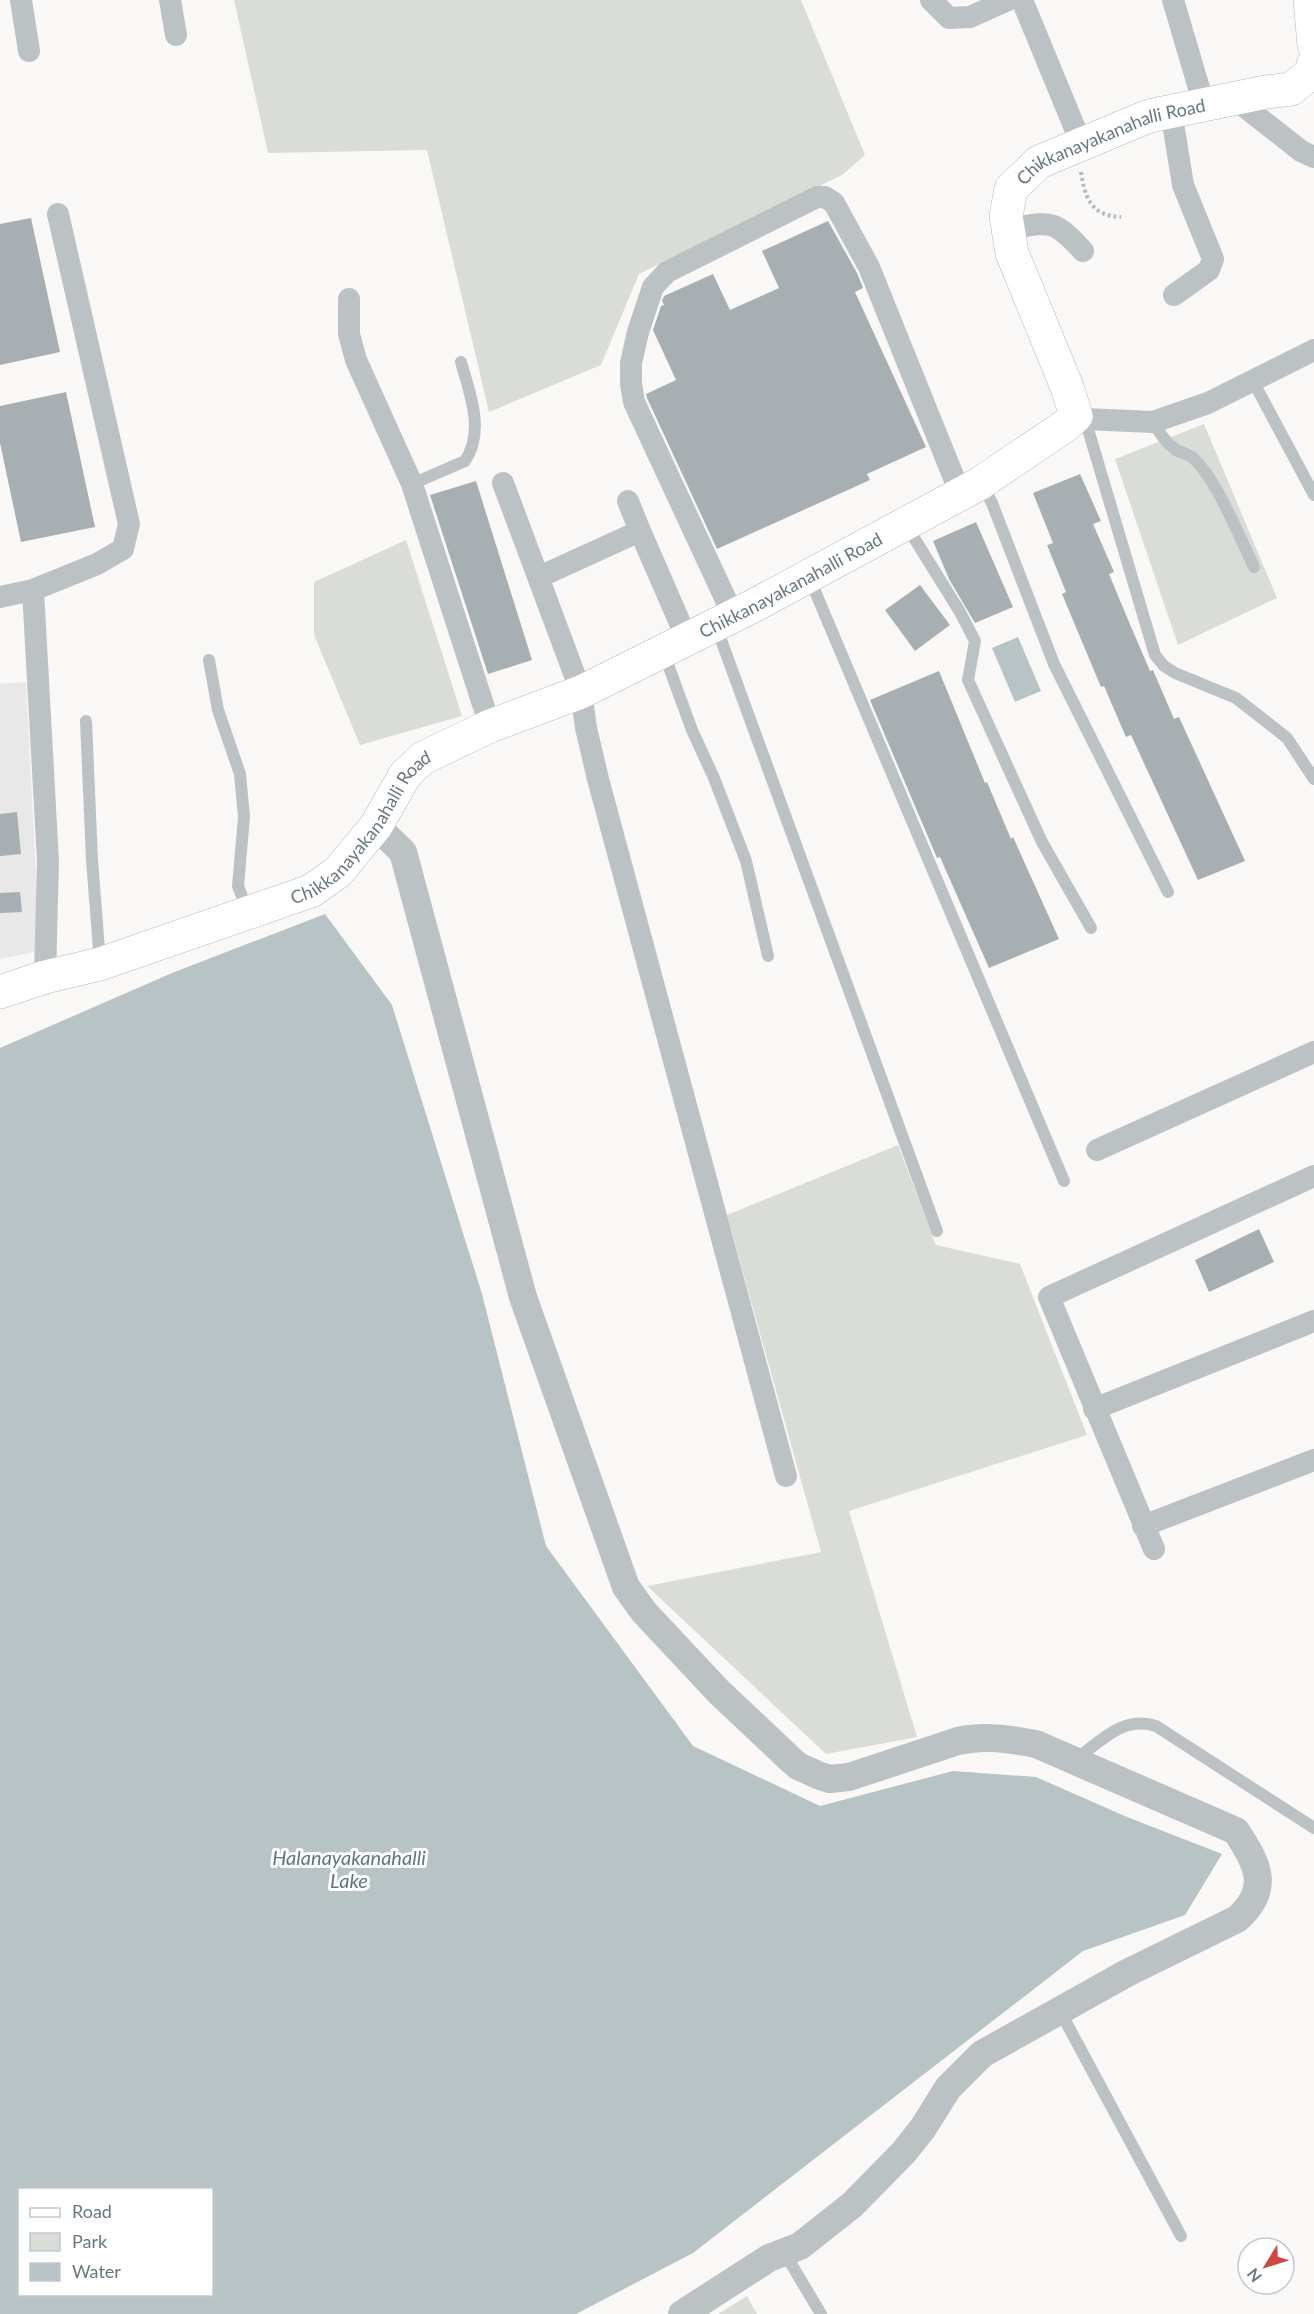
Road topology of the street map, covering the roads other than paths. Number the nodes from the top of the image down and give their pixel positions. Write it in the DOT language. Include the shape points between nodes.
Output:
graph roads {
  1 [pos="21,0"];
  2 [pos="170,0"];
  3 [pos="931,0"];
  4 [pos="1008,0"];
  5 [pos="1022,0"];
  6 [pos="1173,0"];
  7 [pos="1310,0"];
  8 [pos="176,35"];
  9 [pos="1314,45"];
  10 [pos="29,51"];
  11 [pos="1314,62"];
  12 [pos="1235,99"];
  13 [pos="1204,105"];
  14 [pos="1172,111"];
  15 [pos="1079,144"];
  16 [pos="1314,157"];
  17 [pos="58,214"];
  18 [pos="1008,229"];
  19 [pos="1083,251"];
  20 [pos="1174,295"];
  21 [pos="350,299"];
  22 [pos="1314,350"];
  23 [pos="461,362"];
  24 [pos="1253,381"];
  25 [pos="1080,417"];
  26 [pos="1153,422"];
  27 [pos="503,483"];
  28 [pos="412,484"];
  29 [pos="971,488"];
  30 [pos="1314,495"];
  31 [pos="628,501"];
  32 [pos="905,524"];
  33 [pos="640,531"];
  34 [pos="1254,567"];
  35 [pos="808,576"];
  36 [pos="539,577"];
  37 [pos="33,590"];
  38 [pos="0,597"];
  39 [pos="725,620"];
  40 [pos="675,645"];
  41 [pos="209,660"];
  42 [pos="581,692"];
  43 [pos="86,721"];
  44 [pos="490,726"];
  45 [pos="1314,779"];
  46 [pos="376,826"];
  47 [pos="1168,892"];
  48 [pos="248,913"];
  49 [pos="1091,928"];
  50 [pos="768,956"];
  51 [pos="100,963"];
  52 [pos="45,977"];
  53 [pos="0,992"];
  54 [pos="1314,1052"];
  55 [pos="1096,1150"];
  56 [pos="1314,1176"];
  57 [pos="1064,1181"];
  58 [pos="938,1231"];
  59 [pos="1314,1321"];
  60 [pos="1094,1409"];
  61 [pos="1314,1460"];
  62 [pos="786,1476"];
  63 [pos="1143,1526"];
  64 [pos="1154,1549"];
  65 [pos="1074,1761"];
  66 [pos="1314,1828"];
  67 [pos="1060,2011"];
  68 [pos="1181,2235"];
  69 [pos="784,2252"];
  70 [pos="682,2314"];
  71 [pos="821,2314"];
  1 -- 10 [label="street"];
  2 -- 8 [label="street"];
  3 -- 4 [label="street" via="949,18 970,16"];
  5 -- 15 [label="street"];
  6 -- 13 [label="street"];
  7 -- 9 [label="main road"];
  11 -- 12 [label="main road, Chikkanayakanahalli Road" via="1311,73 1291,89"];
  12 -- 13 [label="main road, Chikkanayakanahalli Road"];
  12 -- 16 [label="street"];
  13 -- 14 [label="main road, Chikkanayakanahalli Road"];
  14 -- 15 [label="main road, Chikkanayakanahalli Road"];
  14 -- 20 [label="street" via="1183,185 1213,259 1209,270"];
  15 -- 18 [label="main road, Chikkanayakanahalli Road" via="1038,162 1011,189"];
  17 -- 37 [label="street" via="129,524 123,549"];
  18 -- 19 [label="street" via="1055,225"];
  18 -- 25 [label="main road, Chikkanayakanahalli Road" via="1012,253"];
  21 -- 28 [label="street" via="349,334 356,360"];
  22 -- 24 [label="street"];
  23 -- 28 [label="lane" via="476,415 470,454 465,461"];
  24 -- 26 [label="street" via="1208,403"];
  24 -- 30 [label="lane"];
  25 -- 26 [label="street"];
  25 -- 29 [label="main road, Chikkanayakanahalli Road"];
  25 -- 45 [label="lane" via="1155,655 1175,673 1245,705 1287,738"];
  26 -- 34 [label="lane" via="1166,442 1192,457 1205,473"];
  27 -- 36 [label="street"];
  28 -- 44 [label="street"];
  29 -- 32 [label="main road, Chikkanayakanahalli Road"];
  29 -- 39 [label="street" via="869,267 834,203 817,197 667,272 653,287 647,302 631,363 634,402"];
  29 -- 47 [label="lane" via="992,503 1054,664"];
  31 -- 33 [label="street"];
  32 -- 35 [label="main road, Chikkanayakanahalli Road"];
  32 -- 49 [label="lane" via="975,641 968,680 1042,842"];
  33 -- 36 [label="street"];
  33 -- 40 [label="street"];
  35 -- 39 [label="main road, Chikkanayakanahalli Road"];
  35 -- 57 [label="lane"];
  36 -- 42 [label="street"];
  37 -- 38 [label="street"];
  37 -- 52 [label="street" via="48,861"];
  39 -- 40 [label="main road, Chikkanayakanahalli Road"];
  39 -- 58 [label="lane"];
  40 -- 42 [label="main road, Chikkanayakanahalli Road"];
  40 -- 50 [label="lane" via="692,730 746,861"];
  41 -- 48 [label="lane" via="218,710 240,774 244,817 238,886"];
  42 -- 44 [label="main road, Chikkanayakanahalli Road"];
  42 -- 62 [label="street" via="597,779"];
  43 -- 51 [label="lane"];
  44 -- 46 [label="main road, Chikkanayakanahalli Road" via="423,758 405,775"];
  46 -- 48 [label="main road, Chikkanayakanahalli Road" via="338,872 311,891"];
  46 -- 65 [label="street" via="403,852 523,1297 631,1596 718,1691 775,1745 798,1766 830,1779 868,1772 976,1737 1036,1744"];
  48 -- 51 [label="main road, Chikkanayakanahalli Road"];
  51 -- 52 [label="main road, Chikkanayakanahalli Road"];
  52 -- 53 [label="main road, Chikkanayakanahalli Road"];
  54 -- 55 [label="street"];
  56 -- 60 [label="street" via="1048,1297"];
  59 -- 60 [label="street"];
  60 -- 63 [label="street"];
  61 -- 63 [label="street"];
  63 -- 64 [label="street"];
  65 -- 66 [label="lane" via="1121,1726 1147,1723"];
  65 -- 67 [label="street" via="1236,1831 1260,1878 1256,1897 1237,1919"];
  67 -- 68 [label="lane"];
  67 -- 69 [label="street" via="982,2054 948,2088 904,2152 852,2205 800,2246"];
  69 -- 70 [label="street"];
  69 -- 71 [label="lane"];
}
